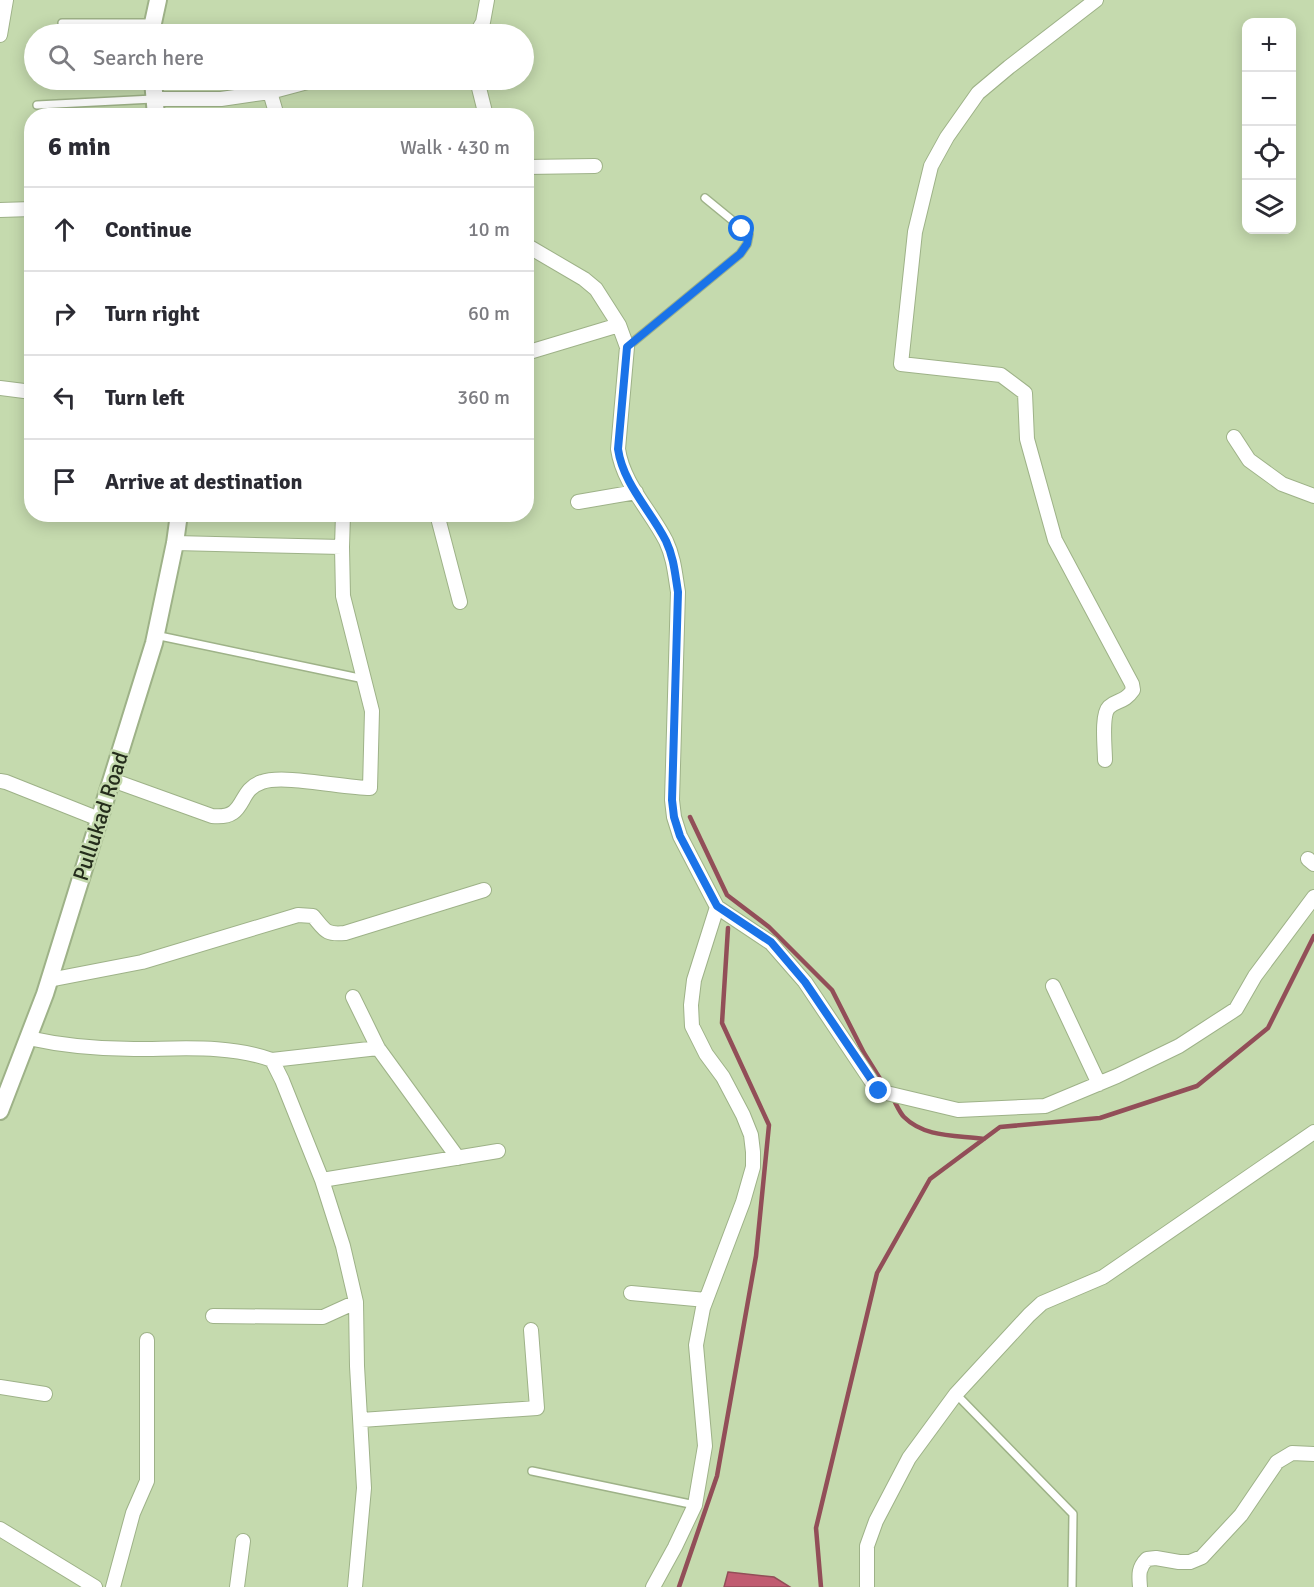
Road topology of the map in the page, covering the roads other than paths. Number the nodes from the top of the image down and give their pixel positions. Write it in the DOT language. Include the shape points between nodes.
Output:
graph roads {
  1 [pos="6,0"];
  2 [pos="158,0"];
  3 [pos="487,0"];
  4 [pos="1096,0"];
  5 [pos="62,22"];
  6 [pos="88,24"];
  7 [pos="154,24"];
  8 [pos="481,24"];
  9 [pos="0,35"];
  10 [pos="154,90"];
  11 [pos="280,90"];
  12 [pos="480,90"];
  13 [pos="270,93"];
  14 [pos="37,105"];
  15 [pos="155,107"];
  16 [pos="275,108"];
  17 [pos="484,108"];
  18 [pos="595,166"];
  19 [pos="534,167"];
  20 [pos="705,198"];
  21 [pos="24,209"];
  22 [pos="0,210"];
  23 [pos="534,250"];
  24 [pos="620,326"];
  25 [pos="627,347"];
  26 [pos="534,351"];
  27 [pos="0,387"];
  28 [pos="24,391"];
  29 [pos="1234,437"];
  30 [pos="636,492"];
  31 [pos="1314,496"];
  32 [pos="578,502"];
  33 [pos="178,522"];
  34 [pos="343,522"];
  35 [pos="439,522"];
  36 [pos="175,543"];
  37 [pos="342,547"];
  38 [pos="460,602"];
  39 [pos="156,635"];
  40 [pos="364,678"];
  41 [pos="1105,760"];
  42 [pos="112,780"];
  43 [pos="0,781"];
  44 [pos="99,819"];
  45 [pos="484,891"];
  46 [pos="1314,897"];
  47 [pos="717,906"];
  48 [pos="49,980"];
  49 [pos="1053,986"];
  50 [pos="352,998"];
  51 [pos="28,1038"];
  52 [pos="378,1048"];
  53 [pos="272,1060"];
  54 [pos="1099,1084"];
  55 [pos="0,1111"];
  56 [pos="1314,1132"];
  57 [pos="498,1151"];
  58 [pos="458,1158"];
  59 [pos="321,1180"];
  60 [pos="631,1293"];
  61 [pos="706,1300"];
  62 [pos="356,1302"];
  63 [pos="213,1316"];
  64 [pos="531,1330"];
  65 [pos="147,1340"];
  66 [pos="0,1387"];
  67 [pos="45,1394"];
  68 [pos="956,1394"];
  69 [pos="361,1420"];
  70 [pos="1314,1454"];
  71 [pos="532,1471"];
  72 [pos="695,1504"];
  73 [pos="0,1529"];
  74 [pos="243,1541"];
  75 [pos="95,1587"];
  76 [pos="114,1587"];
  77 [pos="237,1587"];
  78 [pos="355,1587"];
  79 [pos="653,1587"];
  80 [pos="867,1587"];
  81 [pos="1072,1587"];
  82 [pos="1140,1587"];
  1 -- 9 [label="street"];
  2 -- 7 [label="street"];
  3 -- 8 [label="street"];
  4 -- 41 [label="street" via="978,93 931,165 915,232 901,364 1001,375 1026,393 1028,439 1055,540 1132,684 1127,698 1110,706 1105,714"];
  5 -- 6 [label="lane"];
  10 -- 15 [label="street"];
  11 -- 13 [label="street"];
  12 -- 17 [label="street"];
  13 -- 15 [label="street"];
  13 -- 16 [label="street"];
  14 -- 15 [label="lane"];
  18 -- 19 [label="street"];
  20 -- 25 [label="lane" via="749,234 747,244 740,254"];
  21 -- 22 [label="street"];
  23 -- 24 [label="street" via="596,289"];
  24 -- 25 [label="street"];
  24 -- 26 [label="street"];
  25 -- 30 [label="street" via="618,449 620,463"];
  27 -- 28 [label="street"];
  29 -- 31 [label="street" via="1249,460 1282,484"];
  30 -- 32 [label="street"];
  30 -- 47 [label="street" via="665,539 673,559 678,592 674,817"];
  33 -- 36 [label="street, Pullukad Road"];
  34 -- 37 [label="street"];
  35 -- 38 [label="street"];
  36 -- 37 [label="street"];
  36 -- 39 [label="street, Pullukad Road"];
  37 -- 40 [label="street" via="343,596"];
  39 -- 40 [label="lane"];
  39 -- 42 [label="street, Pullukad Road"];
  40 -- 42 [label="street" via="372,711 370,788 282,780 262,782 248,792 231,815 221,817"];
  42 -- 44 [label="street, Pullukad Road"];
  43 -- 44 [label="street"];
  44 -- 48 [label="street, Pullukad Road"];
  45 -- 48 [label="street" via="345,933 325,932 313,916 298,915 142,962"];
  46 -- 54 [label="street" via="1255,976 1236,1009 1179,1046"];
  47 -- 54 [label="street" via="771,942 811,991 879,1091 958,1110 1045,1106"];
  47 -- 61 [label="street" via="694,980 692,1026 743,1114 753,1152 749,1183"];
  48 -- 51 [label="street, Pullukad Road"];
  49 -- 54 [label="street"];
  50 -- 52 [label="street"];
  51 -- 53 [label="street" via="64,1046 225,1049"];
  51 -- 55 [label="street, Pullukad Road"];
  52 -- 53 [label="street"];
  52 -- 58 [label="street"];
  53 -- 59 [label="street"];
  56 -- 68 [label="street" via="1103,1277 1042,1303"];
  57 -- 58 [label="street"];
  58 -- 59 [label="street"];
  59 -- 62 [label="street"];
  60 -- 61 [label="street"];
  61 -- 72 [label="street" via="696,1346 705,1446"];
  62 -- 63 [label="street" via="323,1317"];
  62 -- 69 [label="street"];
  64 -- 69 [label="street" via="537,1408"];
  65 -- 76 [label="street" via="147,1481 133,1513"];
  66 -- 67 [label="street"];
  68 -- 80 [label="street" via="909,1458 876,1521 867,1546"];
  68 -- 81 [label="lane" via="1073,1514"];
  69 -- 78 [label="street" via="364,1488"];
  70 -- 82 [label="street" via="1292,1454 1277,1462 1241,1515 1202,1557 1190,1562 1147,1559 1139,1571"];
  71 -- 72 [label="lane"];
  72 -- 79 [label="street"];
  73 -- 75 [label="street"];
  74 -- 77 [label="street"];
}
